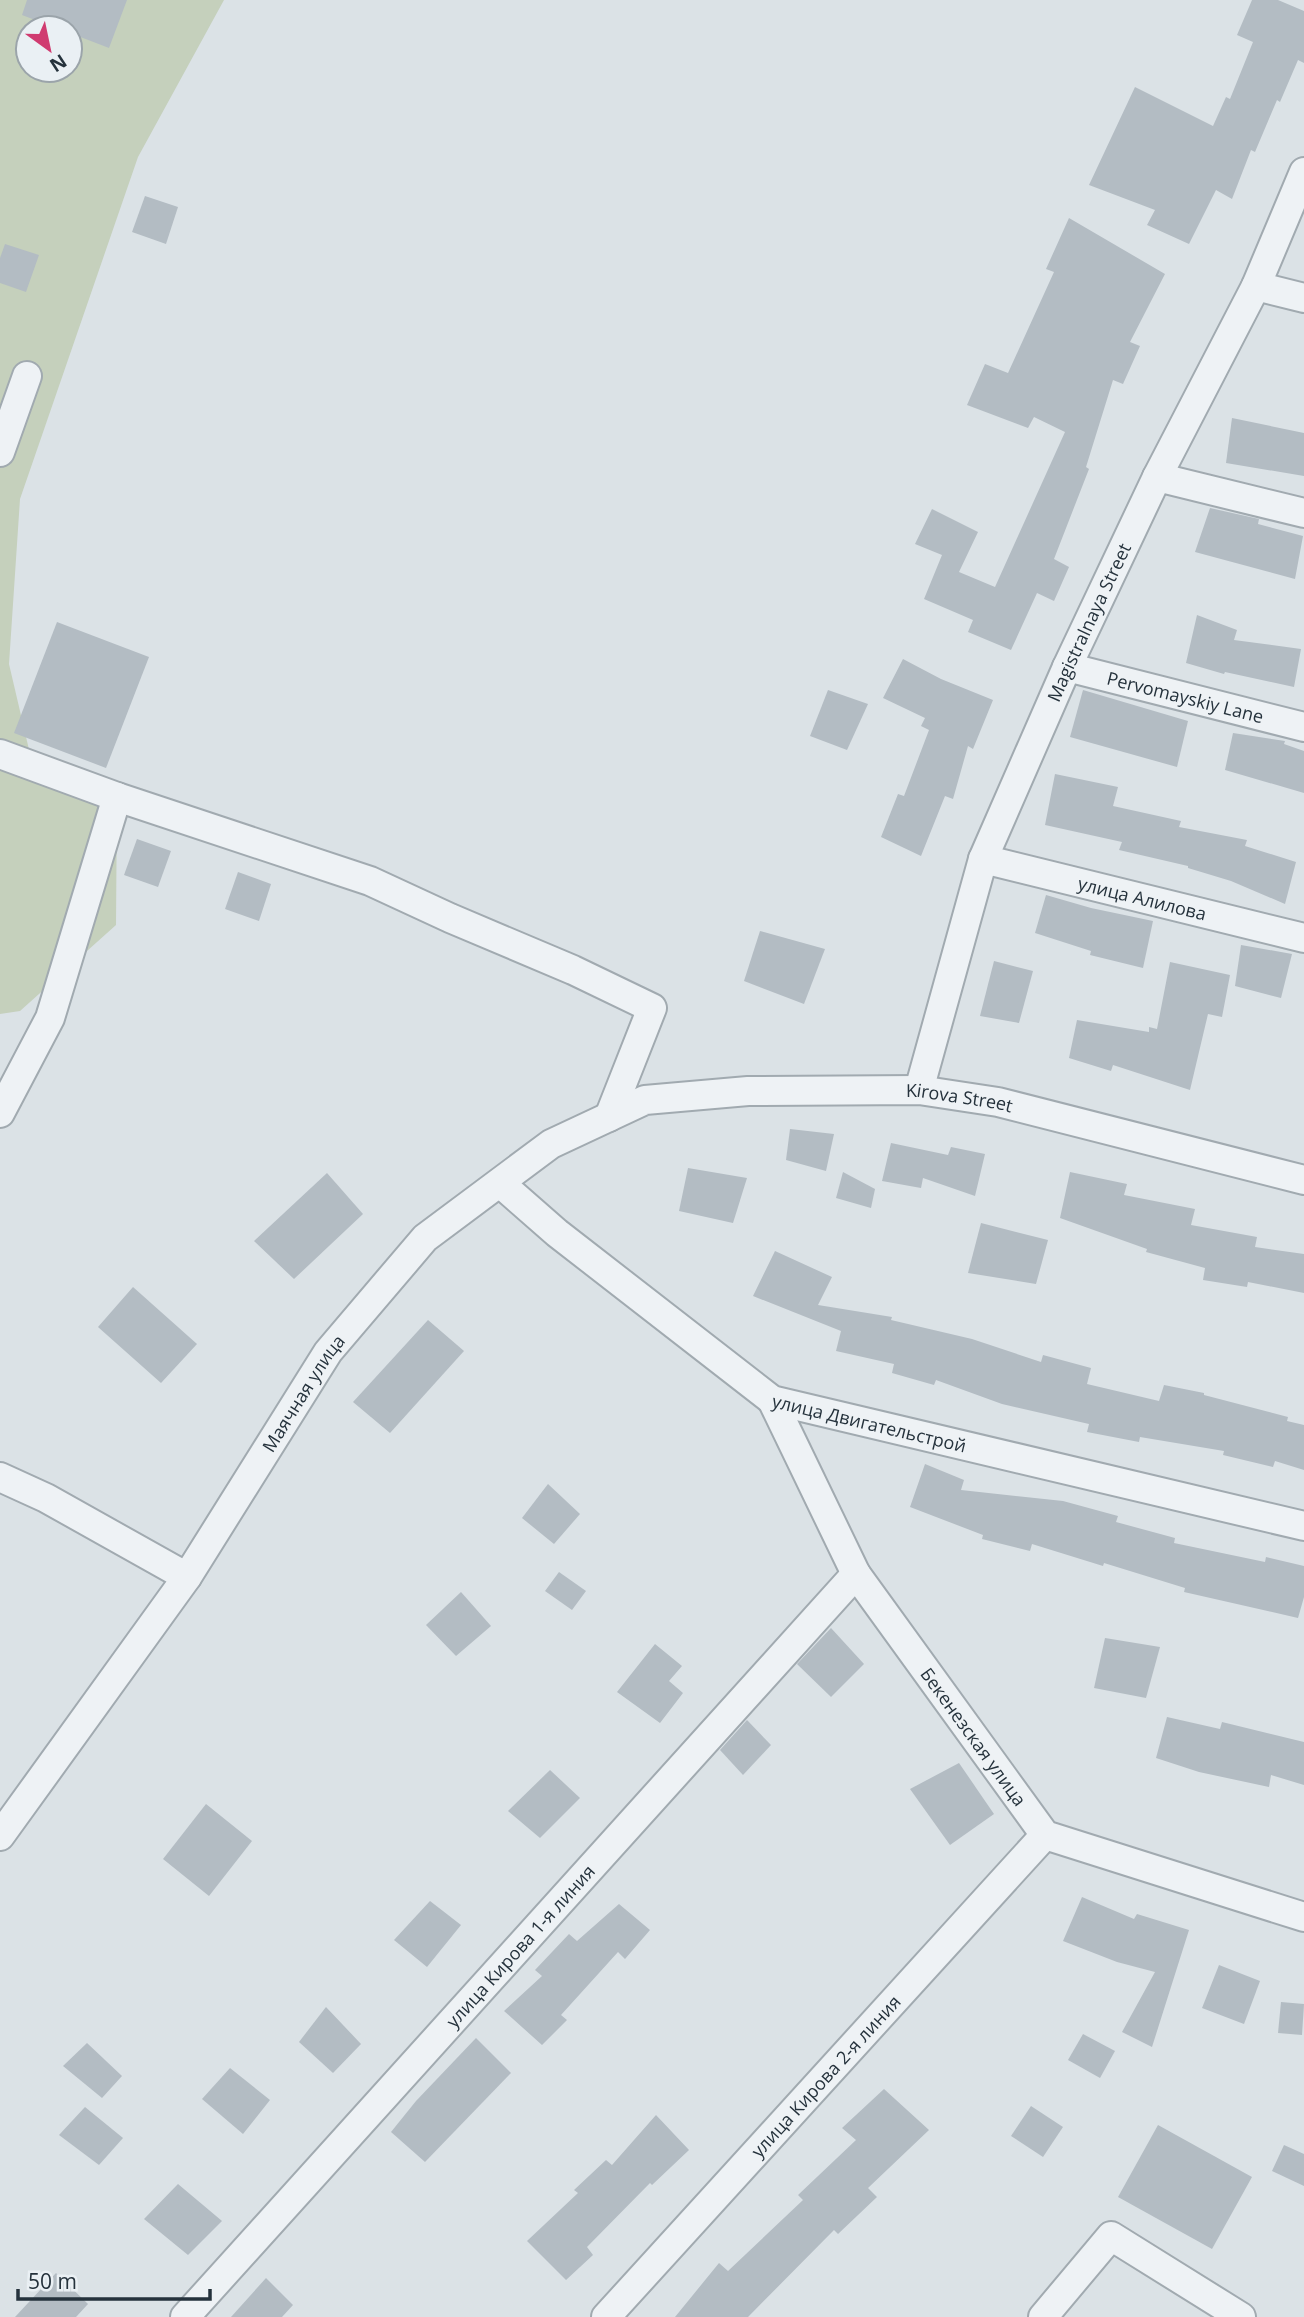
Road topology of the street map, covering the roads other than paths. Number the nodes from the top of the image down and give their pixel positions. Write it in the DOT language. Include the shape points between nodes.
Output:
graph roads {
  1 [pos="1304,172"];
  2 [pos="1256,286"];
  3 [pos="1304,298"];
  4 [pos="27,376"];
  5 [pos="0,452"];
  6 [pos="1157,477"];
  7 [pos="1304,513"];
  8 [pos="1067,667"];
  9 [pos="1304,727"];
  10 [pos="0,754"];
  11 [pos="117,797"];
  12 [pos="983,859"];
  13 [pos="1304,938"];
  14 [pos="919,1090"];
  15 [pos="0,1113"];
  16 [pos="610,1117"];
  17 [pos="1304,1180"];
  18 [pos="500,1183"];
  19 [pos="772,1400"];
  20 [pos="0,1477"];
  21 [pos="1304,1526"];
  22 [pos="856,1574"];
  23 [pos="187,1577"];
  24 [pos="1045,1835"];
  25 [pos="0,1836"];
  26 [pos="1304,1917"];
  27 [pos="185,2317"];
  28 [pos="606,2317"];
  29 [pos="1043,2317"];
  30 [pos="1241,2317"];
  1 -- 2 [label="street, Magistralnaya Street"];
  2 -- 3 [label="street"];
  2 -- 6 [label="street, Magistralnaya Street"];
  4 -- 5 [label="street"];
  6 -- 7 [label="street"];
  6 -- 8 [label="street, Magistralnaya Street"];
  8 -- 9 [label="street, Pervomayskiy Lane"];
  8 -- 12 [label="street, Magistralnaya Street"];
  10 -- 11 [label="street"];
  11 -- 15 [label="street" via="50,1018"];
  11 -- 16 [label="street" via="370,881 652,1009"];
  12 -- 13 [label="street, улица Алилова"];
  12 -- 14 [label="street, Magistralnaya Street"];
  14 -- 16 [label="street, Kirova Street" via="706,1093 645,1100"];
  14 -- 17 [label="street, Kirova Street" via="998,1102"];
  16 -- 18 [label="street, Маячная улица" via="551,1144"];
  18 -- 19 [label="street, улица Двигательстрой" via="557,1233"];
  18 -- 23 [label="street, Маячная улица" via="425,1238 328,1352"];
  19 -- 21 [label="street, улица Двигательстрой"];
  19 -- 22 [label="street, Бекенезская улица"];
  20 -- 23 [label="street"];
  22 -- 24 [label="street, Бекенезская улица"];
  22 -- 27 [label="street, улица Кирова 1-я линия"];
  23 -- 25 [label="street, Маячная улица"];
  24 -- 26 [label="street"];
  24 -- 28 [label="street, улица Кирова 2-я линия"];
  29 -- 30 [label="street" via="1111,2236"];
}
